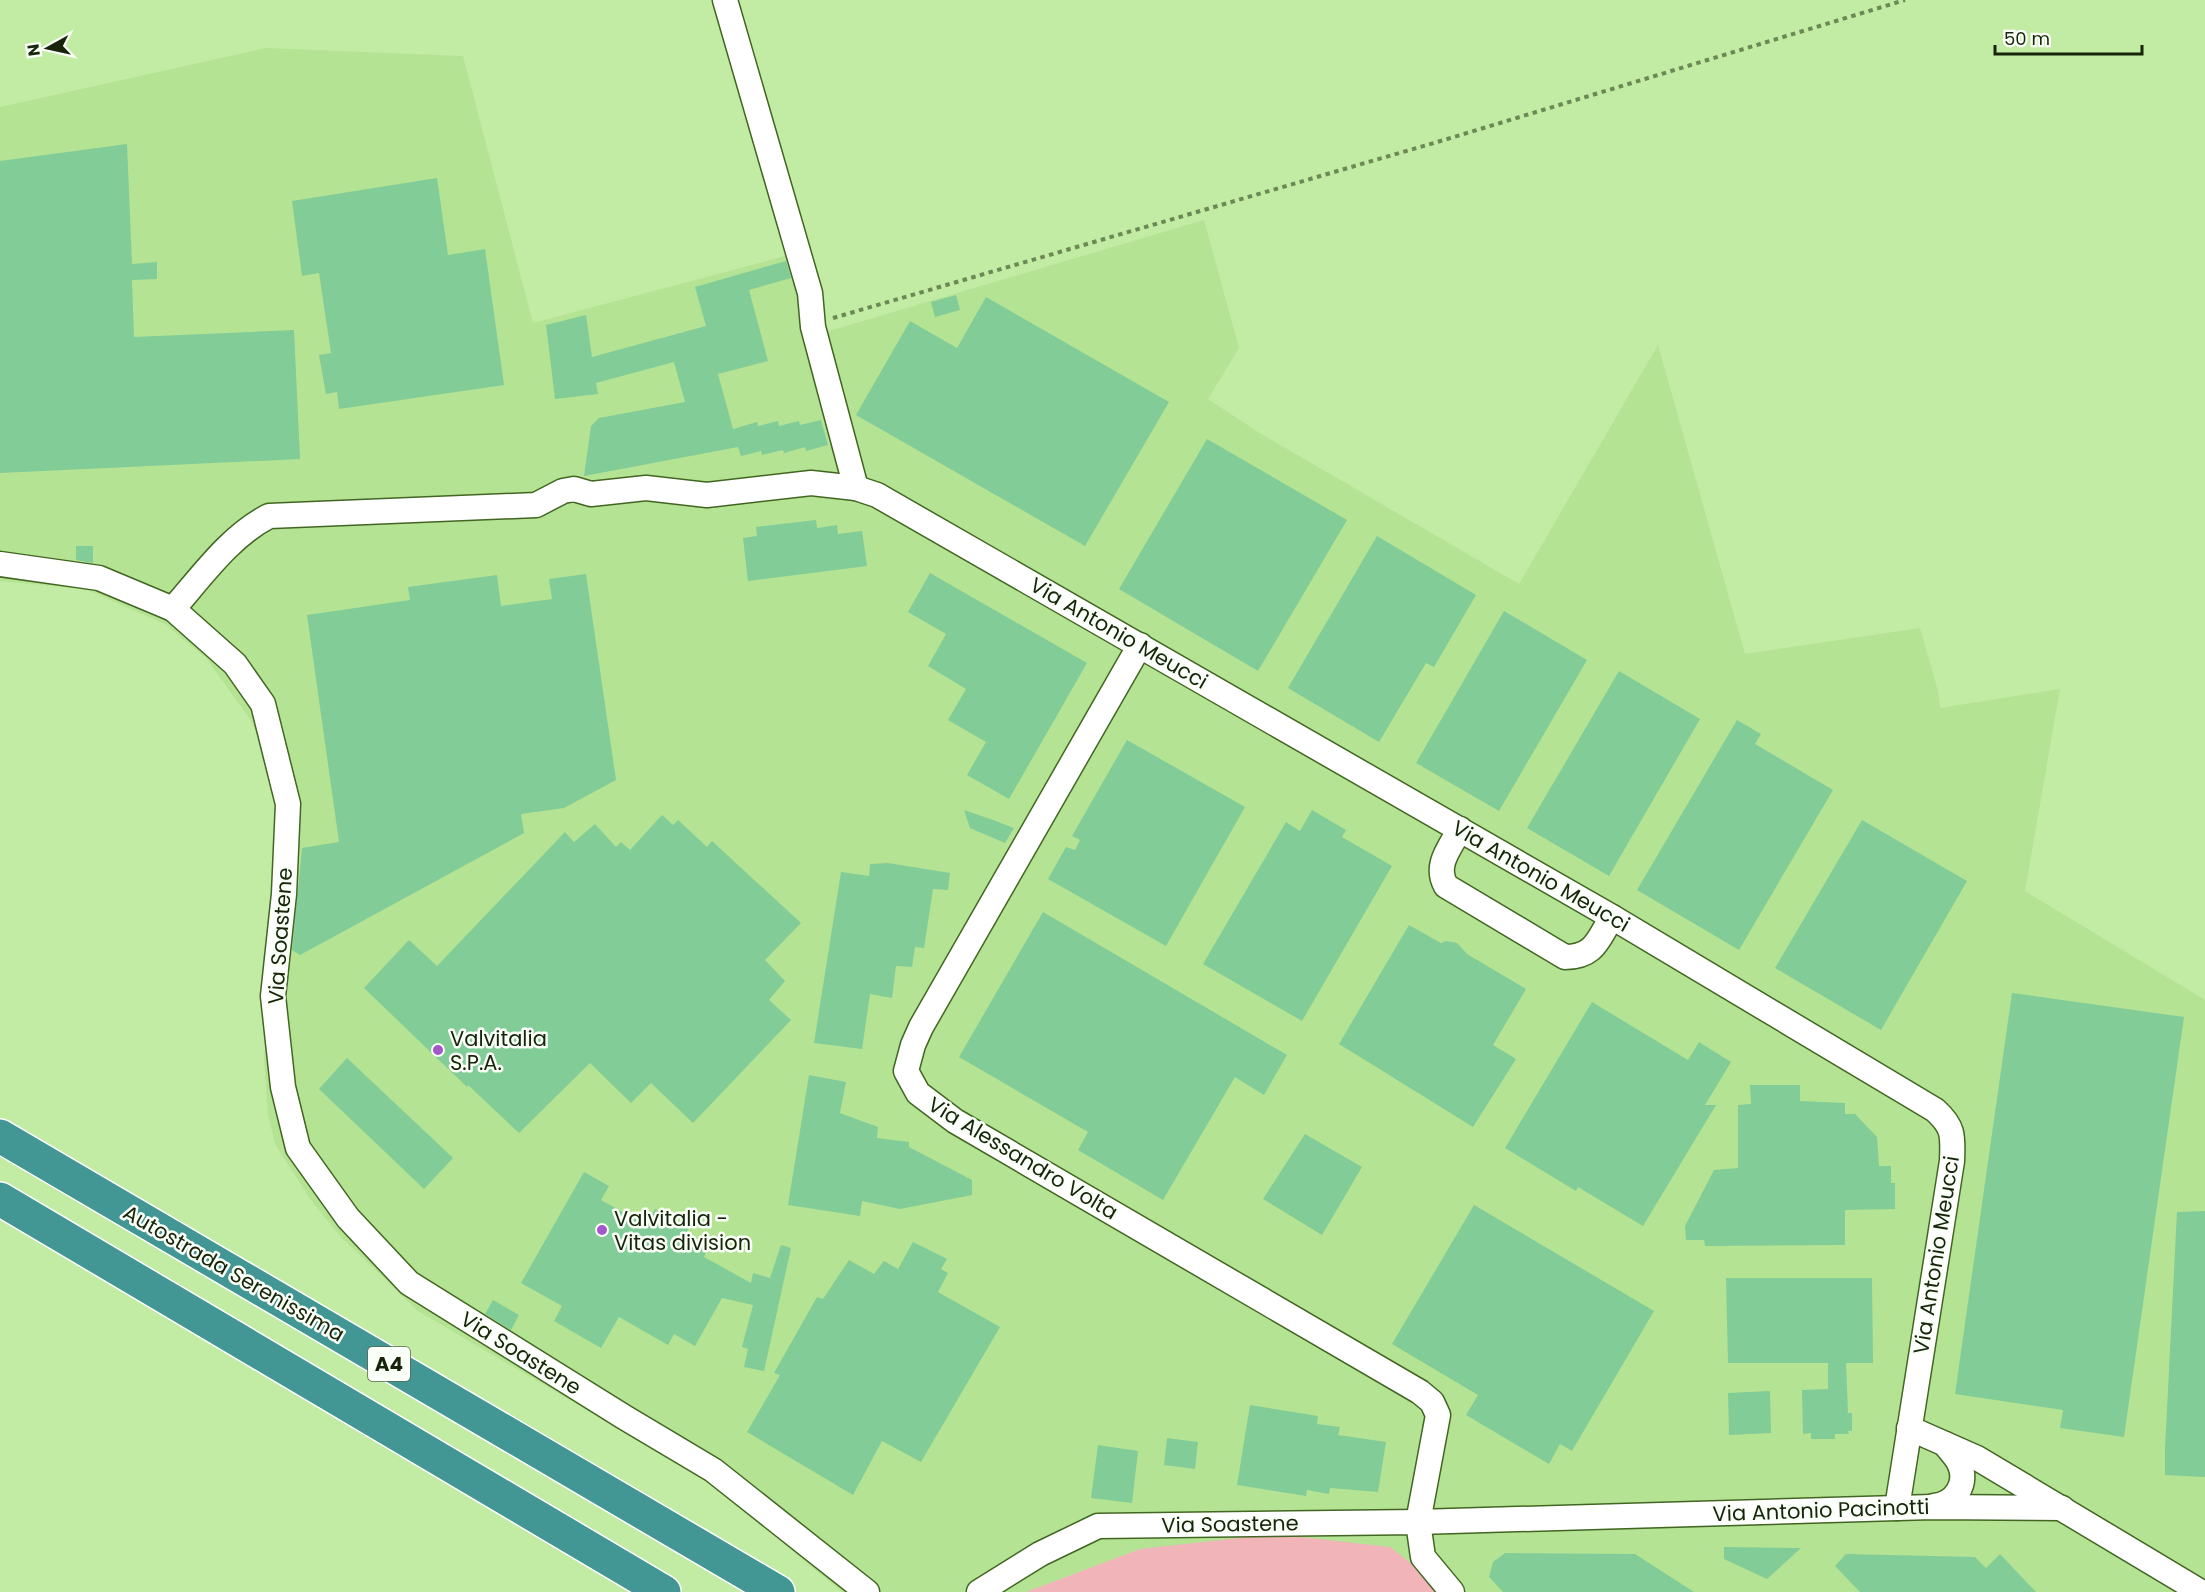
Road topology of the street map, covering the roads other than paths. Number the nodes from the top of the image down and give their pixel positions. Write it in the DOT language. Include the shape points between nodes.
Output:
graph roads {
  1 [pos="725,0"];
  2 [pos="856,488"];
  3 [pos="0,564"];
  4 [pos="173,609"];
  5 [pos="1140,645"];
  6 [pos="1460,829"];
  7 [pos="1612,917"];
  8 [pos="0,1136"];
  9 [pos="0,1199"];
  10 [pos="1909,1428"];
  11 [pos="1945,1444"];
  12 [pos="1932,1507"];
  13 [pos="1897,1508"];
  14 [pos="2062,1508"];
  15 [pos="1418,1522"];
  16 [pos="664,1592"];
  17 [pos="778,1592"];
  18 [pos="867,1592"];
  19 [pos="979,1592"];
  20 [pos="1452,1592"];
  21 [pos="2200,1592"];
  1 -- 2 [label="street" via="810,293 813,327"];
  2 -- 4 [label="street, Via Antonio Meucci" via="811,483 707,495 646,488 591,494 574,489 536,505 269,516 251,525"];
  2 -- 5 [label="street, Via Antonio Meucci" via="877,495"];
  3 -- 4 [label="street, Via Soastene" via="99,578"];
  4 -- 18 [label="street, Via Soastene" via="234,664 263,704 288,804 284,894 273,996 283,1087 298,1149 348,1218 409,1283 714,1470"];
  5 -- 6 [label="street, Via Antonio Meucci"];
  5 -- 15 [label="street, Via Alessandro Volta" via="921,1027 906,1071 918,1094 956,1121 1432,1402 1438,1415"];
  6 -- 7 [label="street, Via Antonio Meucci"];
  6 -- 7 [label="street" via="1442,861 1440,870 1446,886 1565,957 1590,952"];
  7 -- 10 [label="street, Via Antonio Meucci" via="1935,1110 1949,1123 1952,1161"];
  8 -- 17 [label="highway, Autostrada Serenissima / A4"];
  9 -- 16 [label="highway, A4"];
  10 -- 11 [label="street"];
  10 -- 13 [label="street, Via Antonio Meucci"];
  11 -- 12 [label="street" via="1959,1463 1962,1483 1951,1500"];
  11 -- 14 [label="street" via="1977,1458"];
  12 -- 13 [label="street, Via Antonio Pacinotti"];
  12 -- 14 [label="street, Via Antonio Pacinotti"];
  13 -- 15 [label="street, Via Antonio Pacinotti"];
  14 -- 21 [label="street"];
  15 -- 19 [label="street, Via Soastene" via="1098,1526 1040,1554"];
  15 -- 20 [label="street" via="1423,1557"];
}
